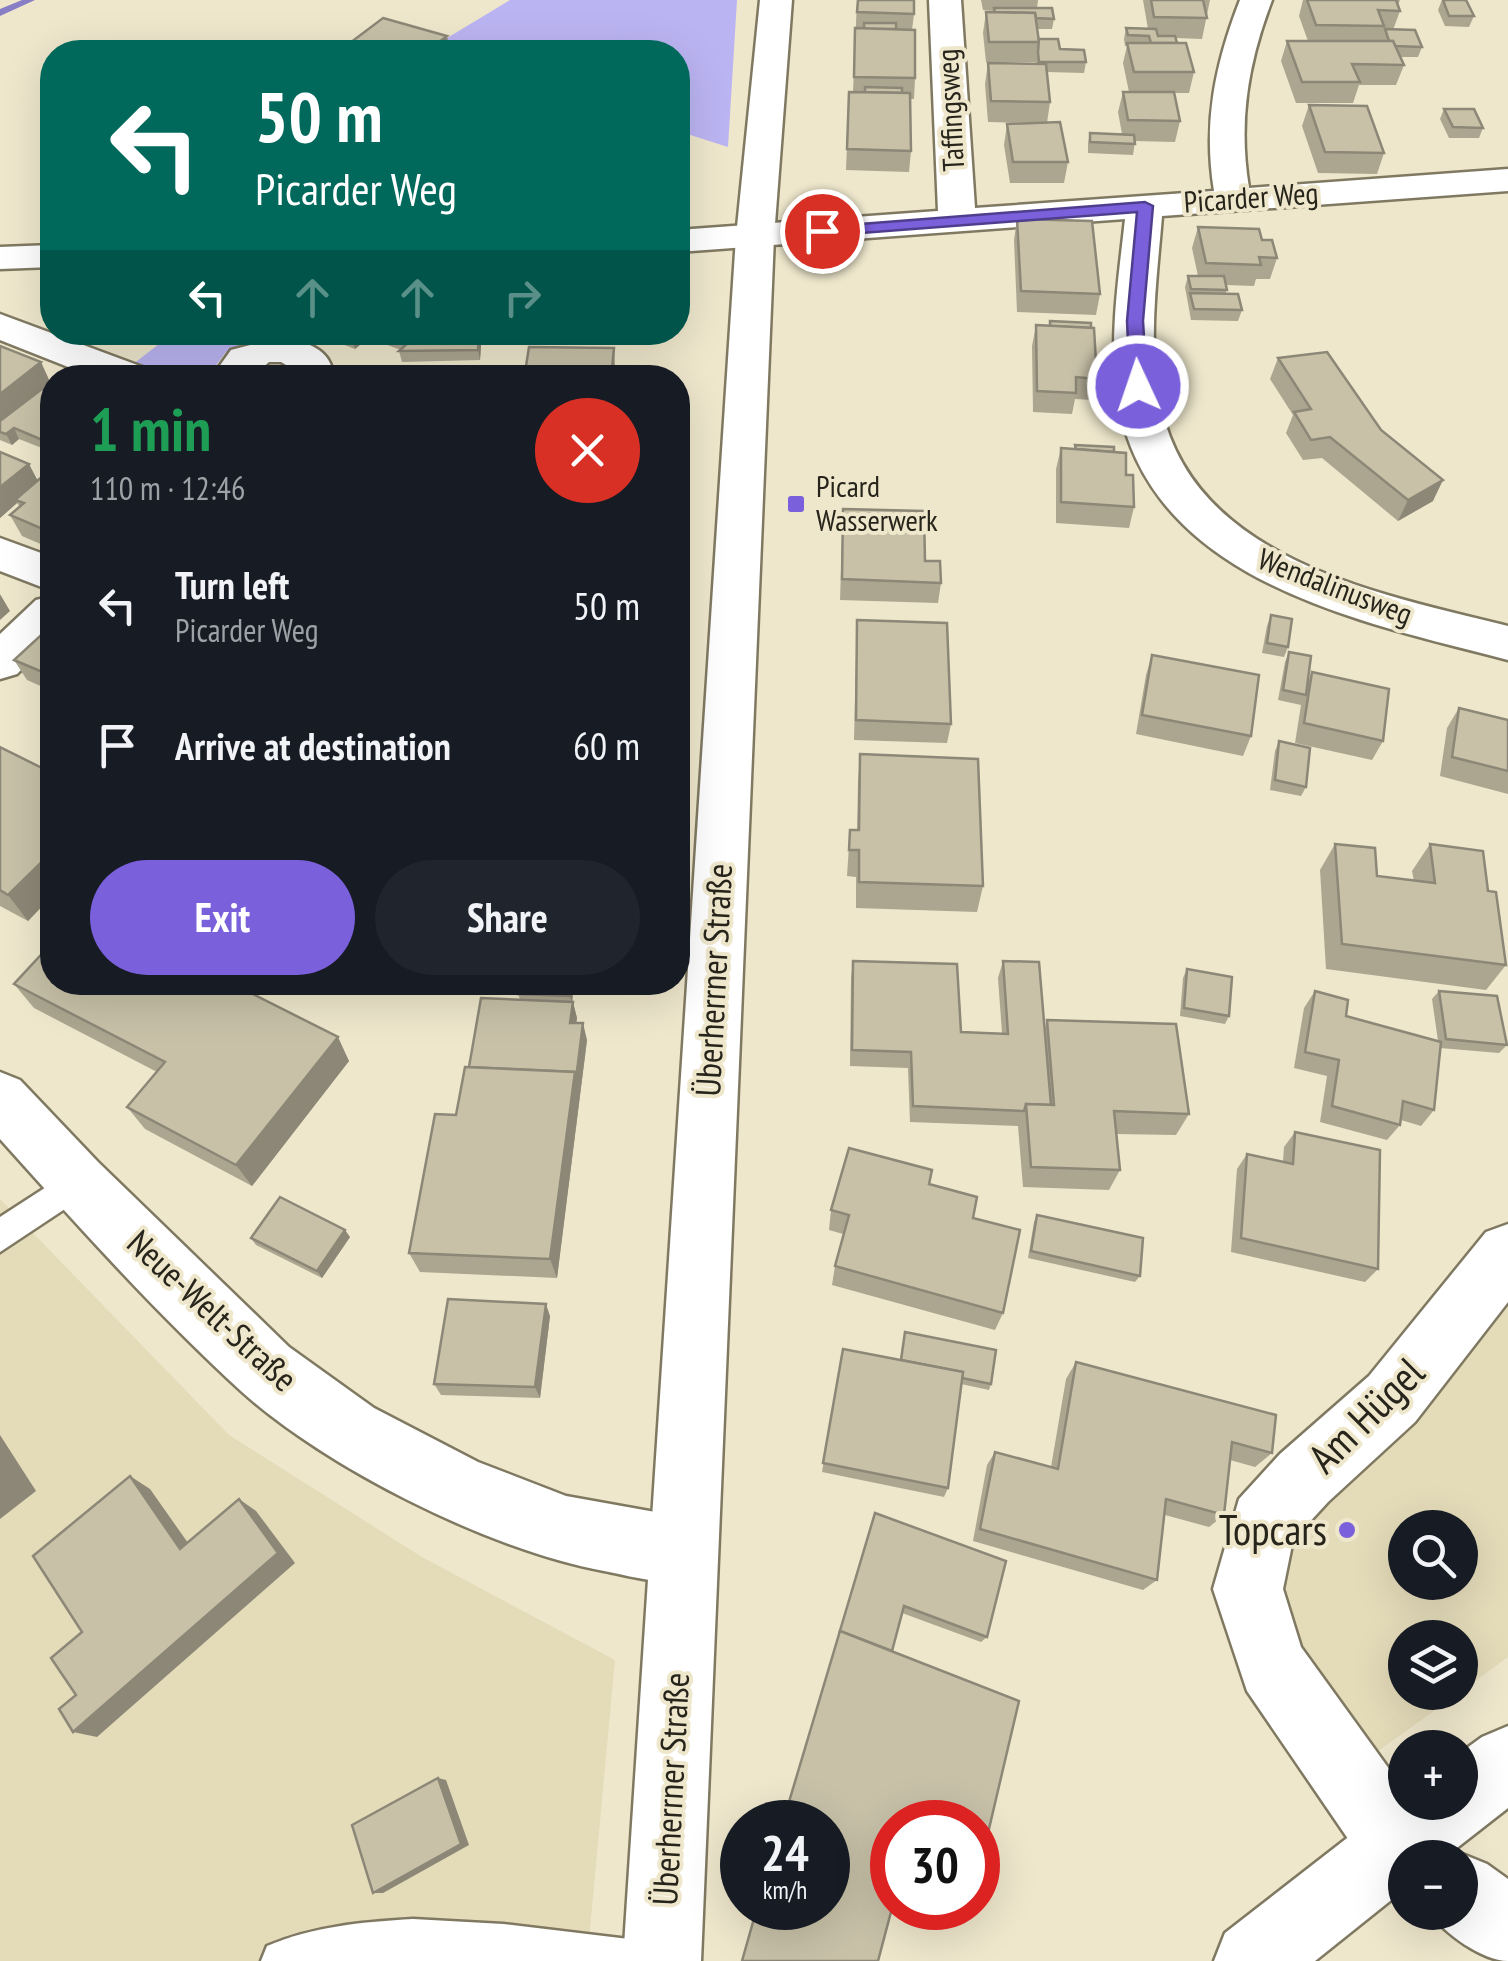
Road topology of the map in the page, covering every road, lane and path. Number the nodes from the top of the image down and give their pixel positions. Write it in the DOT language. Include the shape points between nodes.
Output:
graph roads {
  1 [pos="776,0"];
  2 [pos="945,0"];
  3 [pos="1256,0"];
  4 [pos="1508,180"];
  5 [pos="1233,198"];
  6 [pos="1145,206"];
  7 [pos="957,220"];
  8 [pos="755,237"];
  9 [pos="690,240"];
  10 [pos="40,256"];
  11 [pos="0,258"];
  12 [pos="0,326"];
  13 [pos="40,342"];
  14 [pos="49,345"];
  15 [pos="100,365"];
  16 [pos="237,365"];
  17 [pos="313,365"];
  18 [pos="0,553"];
  19 [pos="40,569"];
  20 [pos="40,624"];
  21 [pos="1508,643"];
  22 [pos="0,662"];
  23 [pos="0,1098"];
  24 [pos="77,1182"];
  25 [pos="0,1236"];
  26 [pos="1508,1254"];
  27 [pos="683,1551"];
  28 [pos="1508,1763"];
  29 [pos="1432,1826"];
  30 [pos="1478,1904"];
  31 [pos="1508,1926"];
  32 [pos="282,1961"];
  33 [pos="637,1961"];
  34 [pos="662,1961"];
  35 [pos="1253,1961"];
  1 -- 8 [label="street, Überherrner Straße"];
  2 -- 7 [label="street, Taffingsweg"];
  3 -- 5 [label="street" via="1224,112"];
  4 -- 5 [label="street, Picarder Weg"];
  5 -- 6 [label="street, Picarder Weg"];
  6 -- 7 [label="street, Picarder Weg"];
  6 -- 21 [label="street, Wendalinusweg" via="1135,321 1140,410 1152,448 1176,488 1206,524 1298,580 1372,608"];
  7 -- 8 [label="street, Picarder Weg"];
  8 -- 9 [label="street, Picarder Weg"];
  8 -- 27 [label="street, Überherrner Straße"];
  10 -- 11 [label="street"];
  12 -- 13 [label="street"];
  14 -- 15 [label="street"];
  16 -- 17 [label="street" via="280,349"];
  18 -- 19 [label="street"];
  20 -- 22 [label="street"];
  23 -- 24 [label="street, Neue-Welt-Straße"];
  24 -- 25 [label="lane"];
  24 -- 27 [label="street, Neue-Welt-Straße" via="266,1370 351,1431 460,1489 566,1530"];
  26 -- 29 [label="street, Am Hügel" via="1392,1398 1263,1523 1248,1589 1272,1666"];
  27 -- 34 [label="street, Überherrner Straße"];
  28 -- 29 [label="street"];
  29 -- 35 [label="street"];
  30 -- 31 [label="street"];
  32 -- 33 [label="lane" via="316,1949 442,1939"];
}
